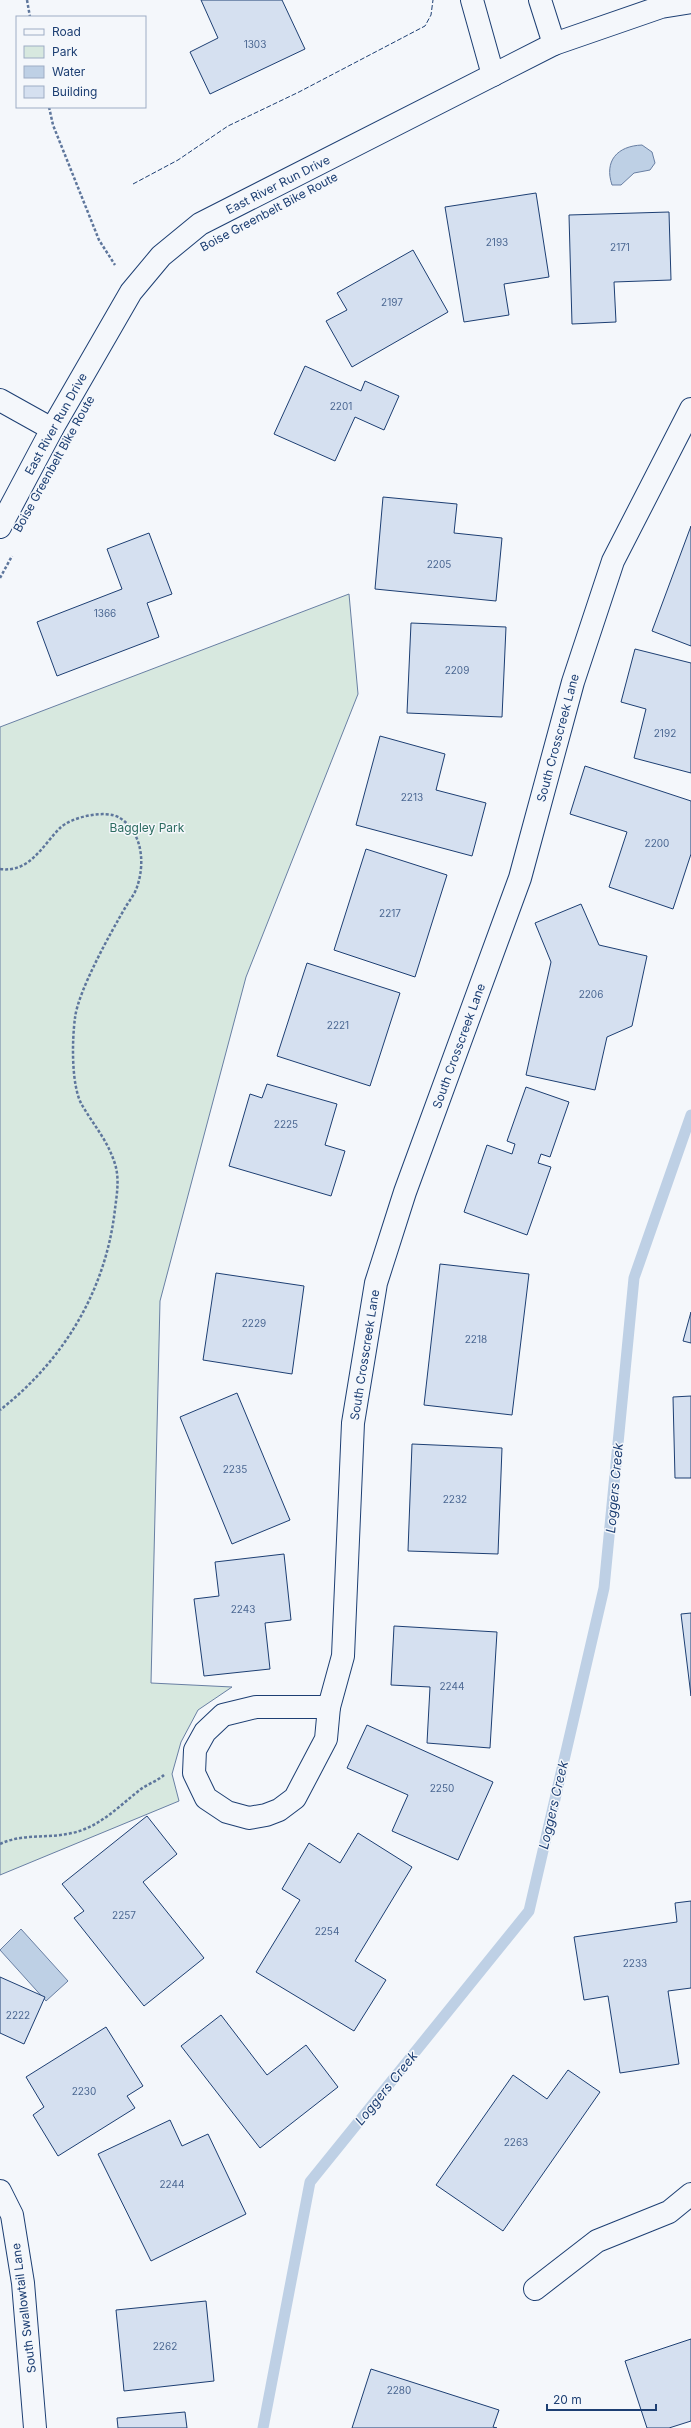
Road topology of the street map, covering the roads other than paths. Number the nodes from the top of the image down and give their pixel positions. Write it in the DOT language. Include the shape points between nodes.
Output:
graph roads {
  1 [pos="472,0"];
  2 [pos="540,0"];
  3 [pos="691,2"];
  4 [pos="554,44"];
  5 [pos="493,75"];
  6 [pos="0,400"];
  7 [pos="691,409"];
  8 [pos="52,429"];
  9 [pos="0,527"];
  10 [pos="329,1707"];
  11 [pos="0,2191"];
  12 [pos="691,2194"];
  13 [pos="535,2289"];
  14 [pos="35,2428"];
  1 -- 5 [label="street"];
  2 -- 4 [label="street"];
  3 -- 4 [label="street, East River Run Drive" via="661,7"];
  4 -- 5 [label="street, East River Run Drive"];
  5 -- 8 [label="street, East River Run Drive" via="200,224 161,256 131,292"];
  6 -- 8 [label="street"];
  7 -- 10 [label="street, South Crosscreek Lane" via="613,561 573,682 520,878 405,1192 376,1283 353,1423 343,1656"];
  8 -- 9 [label="street, East River Run Drive"];
  10 -- 10 [label="street, South Crosscreek Lane" via="256,1706 223,1715 205,1732 195,1750 194,1773 206,1798 227,1812 249,1818 279,1810 295,1798 326,1739"];
  11 -- 14 [label="street, South Swallowtail Lane" via="12,2215 23,2283"];
  12 -- 13 [label="street" via="669,2212 597,2241"];
}
